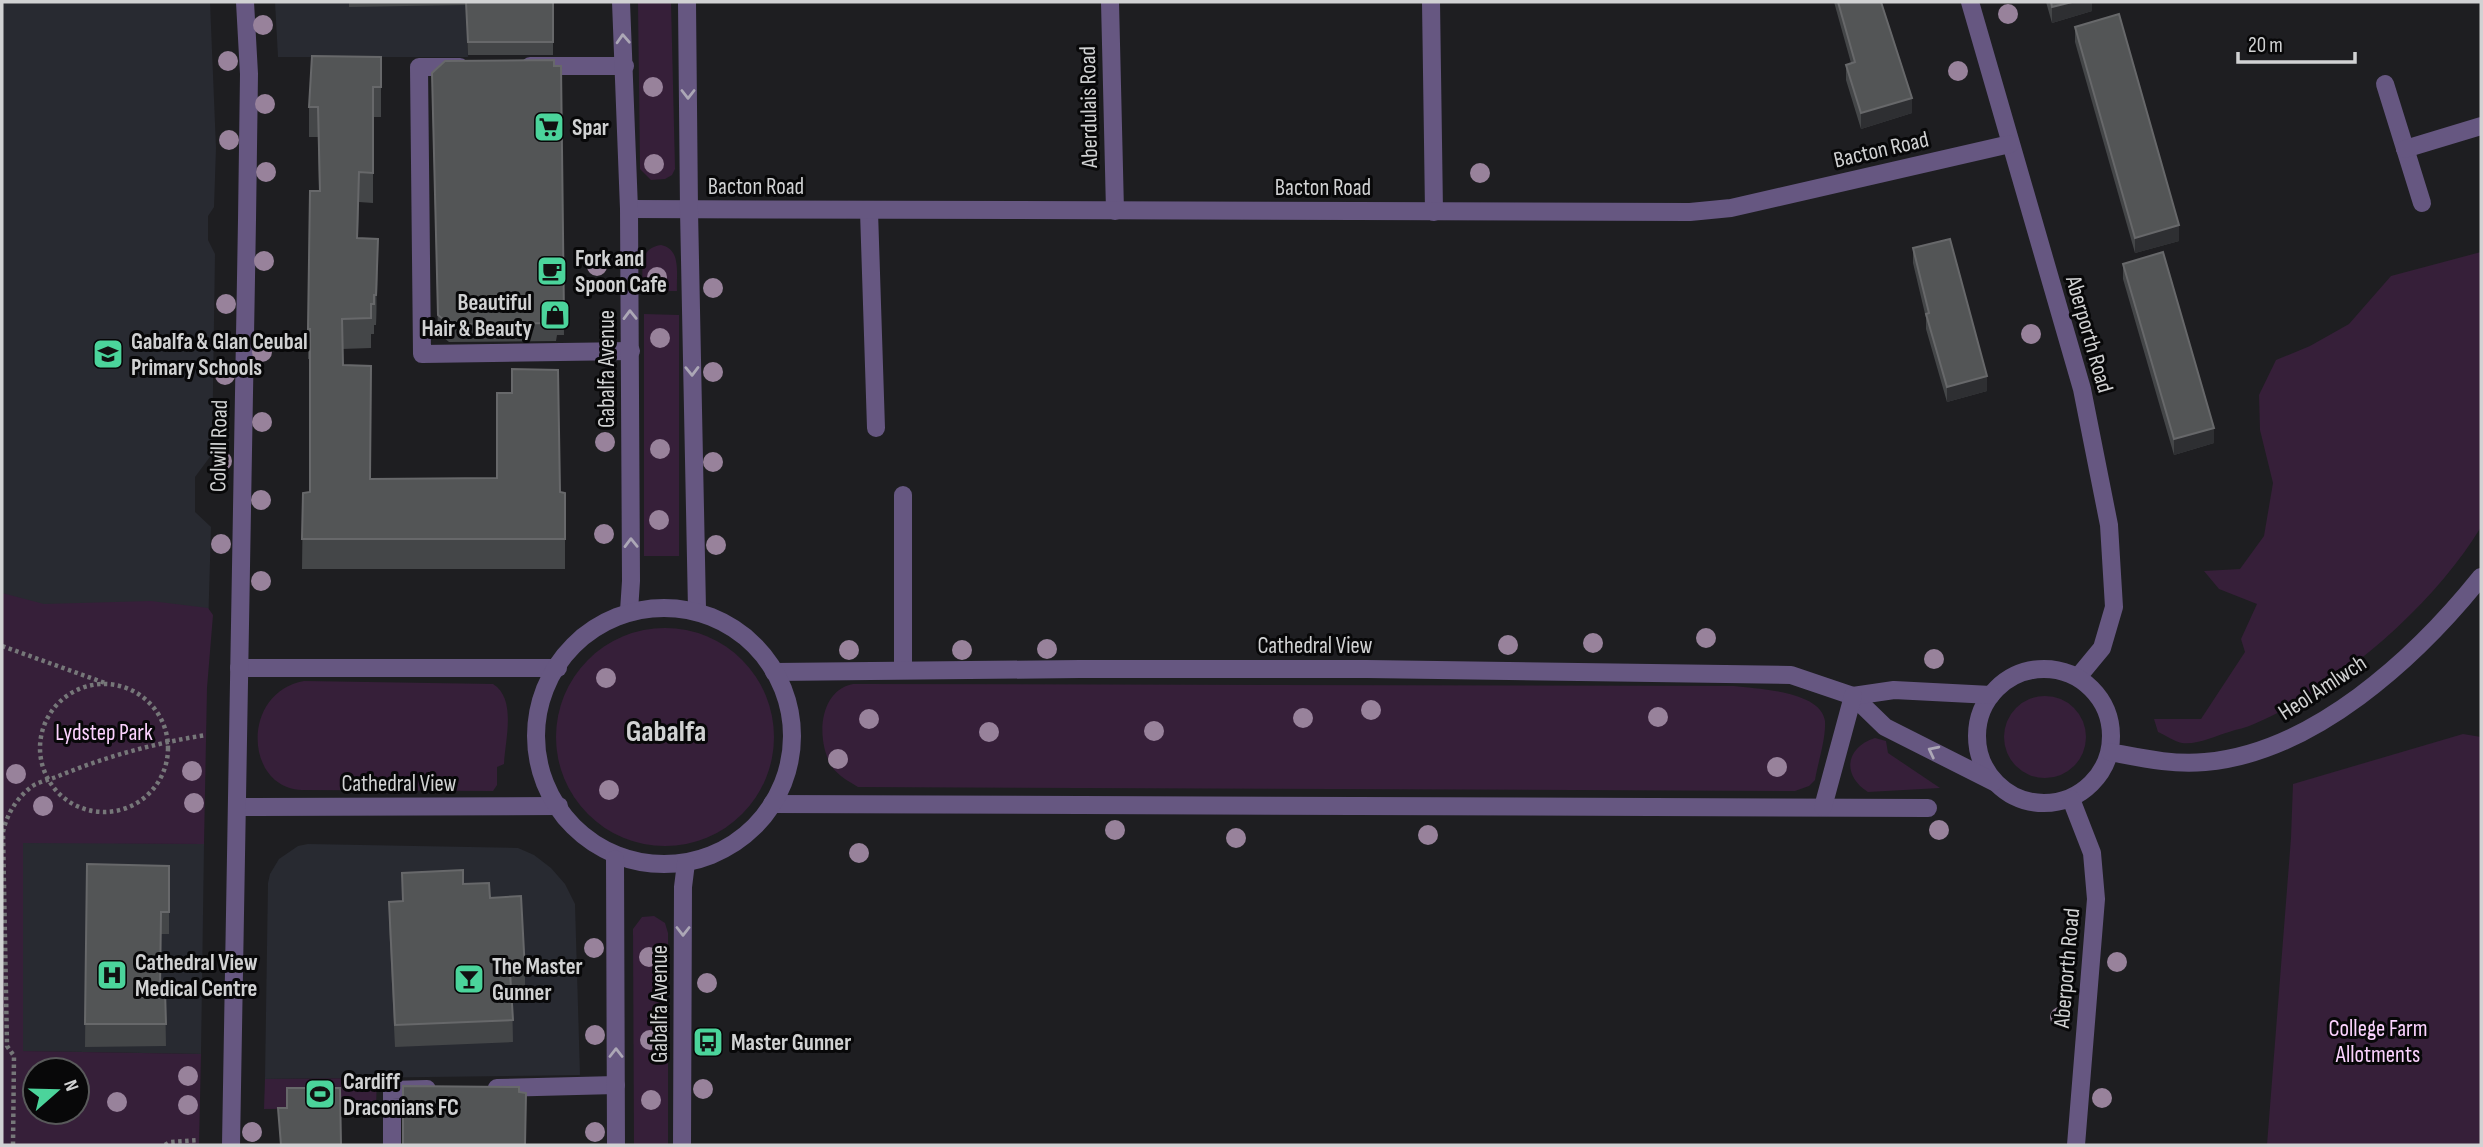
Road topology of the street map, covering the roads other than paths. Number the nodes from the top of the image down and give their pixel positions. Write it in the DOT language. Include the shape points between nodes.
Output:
graph roads {
  1 [pos="245,2"];
  2 [pos="621,2"];
  3 [pos="687,2"];
  4 [pos="1110,2"];
  5 [pos="1431,2"];
  6 [pos="1970,2"];
  7 [pos="515,66"];
  8 [pos="625,66"];
  9 [pos="474,67"];
  10 [pos="2385,84"];
  11 [pos="2481,126"];
  12 [pos="2010,144"];
  13 [pos="2405,149"];
  14 [pos="2422,203"];
  15 [pos="629,209"];
  16 [pos="689,210"];
  17 [pos="869,211"];
  18 [pos="1115,211"];
  19 [pos="1434,212"];
  20 [pos="631,351"];
  21 [pos="876,428"];
  22 [pos="904,495"];
  23 [pos="2481,577"];
  24 [pos="698,609"];
  25 [pos="629,611"];
  26 [pos="239,667"];
  27 [pos="558,668"];
  28 [pos="903,670"];
  29 [pos="774,672"];
  30 [pos="2078,677"];
  31 [pos="1991,695"];
  32 [pos="1853,696"];
  33 [pos="2110,752"];
  34 [pos="1994,782"];
  35 [pos="2071,799"];
  36 [pos="772,804"];
  37 [pos="559,806"];
  38 [pos="238,807"];
  39 [pos="1823,807"];
  40 [pos="1928,808"];
  41 [pos="615,859"];
  42 [pos="686,863"];
  43 [pos="616,1086"];
  44 [pos="445,1088"];
  45 [pos="484,1088"];
  46 [pos="231,1145"];
  47 [pos="392,1145"];
  48 [pos="616,1145"];
  49 [pos="682,1145"];
  50 [pos="2076,1145"];
  1 -- 26 [label="street, Colwill Road" via="248,141"];
  8 -- 2 [label="street, Gabalfa Avenue, one-way"];
  3 -- 16 [label="street, one-way"];
  4 -- 18 [label="street, Aberdulais Road"];
  5 -- 19 [label="street"];
  6 -- 12 [label="street, Aberporth Road"];
  7 -- 8 [label="street"];
  8 -- 15 [label="street, Gabalfa Avenue"];
  9 -- 20 [label="street" via="419,67 422,354"];
  10 -- 13 [label="street"];
  11 -- 13 [label="street"];
  12 -- 19 [label="street, Bacton Road" via="1731,208"];
  12 -- 30 [label="street, Aberporth Road" via="2082,389 2109,525 2114,607 2102,648"];
  13 -- 14 [label="street"];
  15 -- 16 [label="street, Bacton Road"];
  20 -- 15 [label="street, Gabalfa Avenue, one-way"];
  16 -- 17 [label="street, Bacton Road"];
  16 -- 24 [label="street, one-way"];
  17 -- 18 [label="street, Bacton Road"];
  17 -- 21 [label="street"];
  18 -- 19 [label="street, Bacton Road"];
  25 -- 20 [label="street, Gabalfa Avenue, one-way"];
  22 -- 28 [label="street"];
  23 -- 33 [label="street, Heol Amlwch" via="2432,633 2392,669 2296,736 2248,755 2206,762 2165,763"];
  24 -- 25 [label="street" via="658,605"];
  24 -- 29 [label="street" via="727,623 755,645"];
  25 -- 27 [label="street" via="590,633"];
  26 -- 27 [label="street"];
  26 -- 38 [label="street, Colwill Road"];
  27 -- 37 [label="street" via="538,717 538,748"];
  28 -- 29 [label="street, Cathedral View"];
  28 -- 32 [label="street, Cathedral View" via="1765,673 1791,675"];
  29 -- 36 [label="street" via="788,707 791,743 785,779"];
  30 -- 31 [label="street" via="2040,668 2004,681"];
  30 -- 33 [label="street" via="2107,709 2112,730"];
  31 -- 32 [label="street, Cathedral View" via="1894,690"];
  31 -- 34 [label="street" via="1976,730 1977,749"];
  34 -- 32 [label="street, Cathedral View, one-way" via="1885,727"];
  32 -- 39 [label="street"];
  33 -- 35 [label="street" via="2088,788"];
  34 -- 35 [label="street" via="2030,803"];
  35 -- 50 [label="street, Aberporth Road" via="2092,853 2096,899"];
  36 -- 39 [label="street"];
  36 -- 42 [label="street" via="735,841"];
  37 -- 38 [label="street, Cathedral View"];
  37 -- 41 [label="street" via="590,844"];
  38 -- 46 [label="street, Colwill Road"];
  39 -- 40 [label="street"];
  41 -- 42 [label="street" via="643,866"];
  43 -- 41 [label="street, Gabalfa Avenue, one-way"];
  42 -- 49 [label="street, Gabalfa Avenue, one-way"];
  43 -- 45 [label="street"];
  43 -- 48 [label="street, Gabalfa Avenue"];
  44 -- 47 [label="street" via="392,1090"];
}
